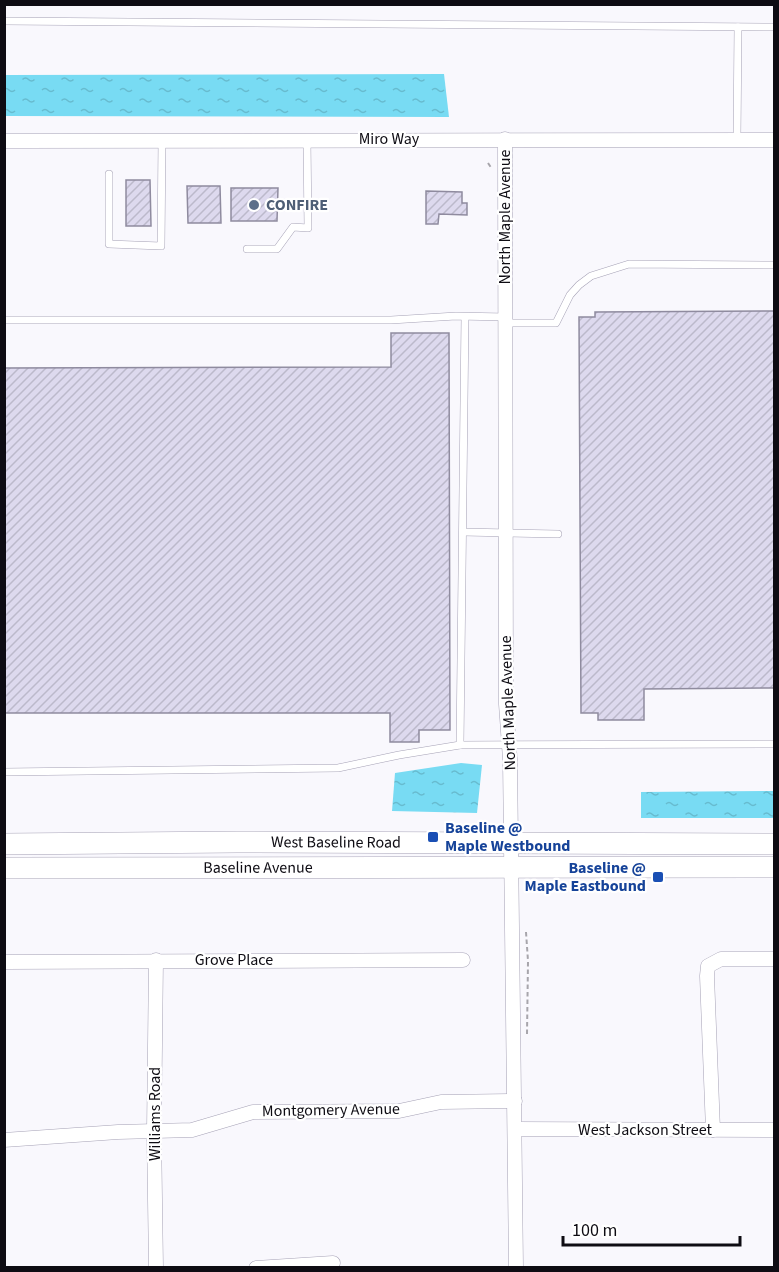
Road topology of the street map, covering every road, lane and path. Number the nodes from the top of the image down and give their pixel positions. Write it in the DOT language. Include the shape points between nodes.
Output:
graph roads {
  1 [pos="4,21"];
  2 [pos="738,27"];
  3 [pos="774,27"];
  4 [pos="505,139"];
  5 [pos="737,139"];
  6 [pos="162,140"];
  7 [pos="307,140"];
  8 [pos="774,140"];
  9 [pos="4,141"];
  10 [pos="109,174"];
  11 [pos="247,249"];
  12 [pos="774,265"];
  13 [pos="465,317"];
  14 [pos="4,320"];
  15 [pos="506,320"];
  16 [pos="463,532"];
  17 [pos="506,533"];
  18 [pos="558,534"];
  19 [pos="774,744"];
  20 [pos="460,745"];
  21 [pos="510,746"];
  22 [pos="4,772"];
  23 [pos="511,843"];
  24 [pos="4,844"];
  25 [pos="774,844"];
  26 [pos="774,867"];
  27 [pos="4,868"];
  28 [pos="511,868"];
  29 [pos="526,932"];
  30 [pos="774,959"];
  31 [pos="156,960"];
  32 [pos="463,960"];
  33 [pos="4,962"];
  34 [pos="527,1040"];
  35 [pos="515,1101"];
  36 [pos="516,1129"];
  37 [pos="712,1130"];
  38 [pos="774,1130"];
  39 [pos="154,1131"];
  40 [pos="4,1140"];
  41 [pos="333,1263"];
  42 [pos="156,1268"];
  43 [pos="256,1268"];
  44 [pos="516,1268"];
  1 -- 2 [label="lane"];
  2 -- 3 [label="lane"];
  2 -- 5 [label="lane"];
  4 -- 5 [label="street, Miro Way"];
  4 -- 7 [label="street, Miro Way"];
  4 -- 15 [label="street, North Maple Avenue"];
  5 -- 8 [label="street, Miro Way"];
  6 -- 7 [label="street, Miro Way"];
  6 -- 9 [label="street, Miro Way"];
  6 -- 10 [label="lane" via="161,246 109,244"];
  7 -- 11 [label="lane" via="308,228 293,227 277,249"];
  12 -- 15 [label="lane" via="629,264 598,273 579,285 556,323"];
  13 -- 14 [label="lane"];
  13 -- 15 [label="lane"];
  13 -- 16 [label="lane"];
  15 -- 17 [label="street, North Maple Avenue"];
  16 -- 17 [label="lane"];
  16 -- 20 [label="lane"];
  17 -- 18 [label="lane"];
  17 -- 21 [label="street, North Maple Avenue" via="506,704"];
  19 -- 21 [label="lane"];
  20 -- 21 [label="lane"];
  20 -- 22 [label="lane" via="338,768"];
  21 -- 23 [label="street, North Maple Avenue"];
  23 -- 24 [label="main road, West Baseline Road"];
  23 -- 25 [label="main road, West Baseline Road"];
  23 -- 28 [label="street, North Maple Avenue"];
  26 -- 28 [label="main road"];
  27 -- 28 [label="main road, Baseline Avenue"];
  28 -- 35 [label="street, North Maple Avenue"];
  29 -- 34 [label="path"];
  30 -- 37 [label="street" via="727,959 708,966"];
  31 -- 32 [label="street, Grove Place"];
  31 -- 33 [label="street, Grove Place"];
  31 -- 39 [label="street, Williams Road"];
  35 -- 36 [label="street, North Maple Avenue"];
  35 -- 39 [label="street, Montgomery Avenue" via="441,1102 399,1111 253,1112 192,1130"];
  36 -- 37 [label="street, West Jackson Street"];
  36 -- 44 [label="street, North Maple Avenue"];
  37 -- 38 [label="street, West Jackson Street"];
  39 -- 40 [label="street, Montgomery Avenue"];
  39 -- 42 [label="street, Williams Road"];
  41 -- 43 [label="street"];
}
